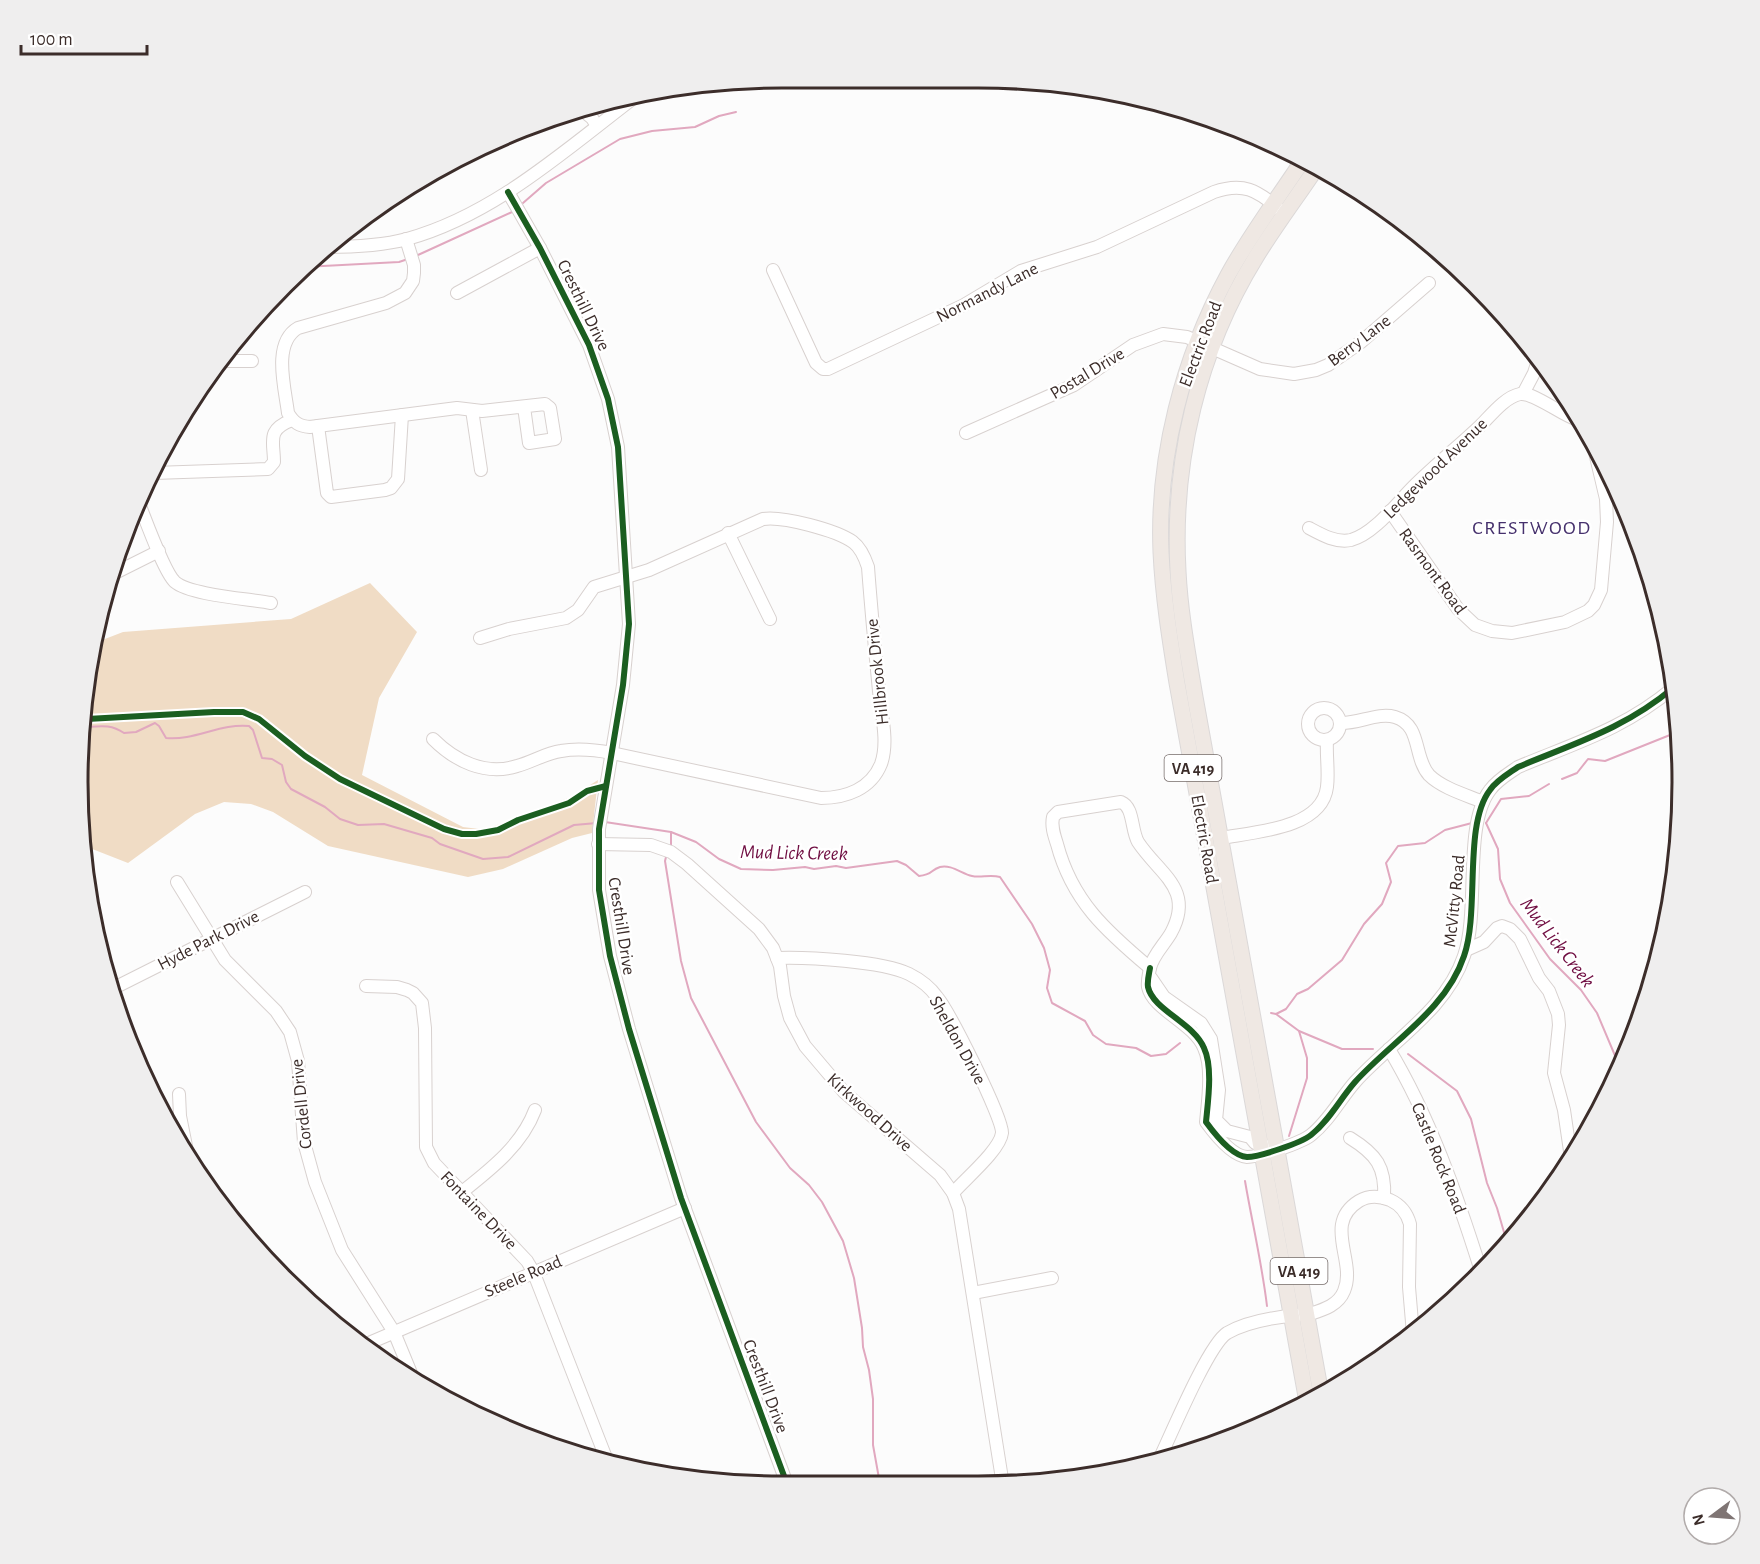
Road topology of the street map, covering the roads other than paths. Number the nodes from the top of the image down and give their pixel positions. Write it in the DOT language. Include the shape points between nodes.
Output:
graph roads {
  1 [pos="621,108"];
  2 [pos="590,116"];
  3 [pos="597,126"];
  4 [pos="1299,168"];
  5 [pos="1311,174"];
  6 [pos="508,192"];
  7 [pos="1279,209"];
  8 [pos="406,239"];
  9 [pos="342,247"];
  10 [pos="540,248"];
  11 [pos="773,270"];
  12 [pos="1429,283"];
  13 [pos="457,293"];
  14 [pos="1205,344"];
  15 [pos="231,361"];
  16 [pos="252,361"];
  17 [pos="1535,370"];
  18 [pos="1523,394"];
  19 [pos="524,407"];
  20 [pos="472,410"];
  21 [pos="402,415"];
  22 [pos="1566,415"];
  23 [pos="292,420"];
  24 [pos="318,426"];
  25 [pos="966,433"];
  26 [pos="482,470"];
  27 [pos="161,473"];
  28 [pos="1601,478"];
  29 [pos="1390,511"];
  30 [pos="143,513"];
  31 [pos="1309,528"];
  32 [pos="728,533"];
  33 [pos="159,551"];
  34 [pos="122,570"];
  35 [pos="625,577"];
  36 [pos="271,603"];
  37 [pos="770,619"];
  38 [pos="480,638"];
  39 [pos="1666,693"];
  40 [pos="1340,723"];
  41 [pos="434,739"];
  42 [pos="1327,740"];
  43 [pos="612,753"];
  44 [pos="1483,802"];
  45 [pos="1221,838"];
  46 [pos="598,844"];
  47 [pos="177,882"];
  48 [pos="304,892"];
  49 [pos="211,939"];
  50 [pos="1466,950"];
  51 [pos="777,958"];
  52 [pos="1150,968"];
  53 [pos="119,985"];
  54 [pos="366,986"];
  55 [pos="1389,1049"];
  56 [pos="179,1094"];
  57 [pos="535,1110"];
  58 [pos="183,1133"];
  59 [pos="1350,1138"];
  60 [pos="1569,1145"];
  61 [pos="1260,1149"];
  62 [pos="1277,1149"];
  63 [pos="462,1192"];
  64 [pos="953,1193"];
  65 [pos="1384,1198"];
  66 [pos="685,1208"];
  67 [pos="1478,1262"];
  68 [pos="533,1271"];
  69 [pos="1052,1278"];
  70 [pos="973,1293"];
  71 [pos="1307,1315"];
  72 [pos="1291,1316"];
  73 [pos="1412,1322"];
  74 [pos="394,1332"];
  75 [pos="373,1341"];
  76 [pos="408,1366"];
  77 [pos="1320,1386"];
  78 [pos="1305,1393"];
  79 [pos="1164,1450"];
  80 [pos="604,1452"];
  81 [pos="1001,1475"];
  82 [pos="784,1476"];
  1 -- 3 [label="street"];
  2 -- 3 [label="street"];
  3 -- 6 [label="street"];
  4 -- 7 [label="main road, Electric Road / VA 419"];
  5 -- 7 [label="main road, Electric Road / VA 419"];
  6 -- 8 [label="street" via="449,224"];
  6 -- 10 [label="street, Cresthill Drive"];
  7 -- 11 [label="street, Normandy Lane" via="1263,195 1243,188 1214,192 1097,247 1022,271 964,305 828,369 816,363"];
  7 -- 14 [label="main road, Electric Road / VA 419"];
  8 -- 9 [label="street"];
  8 -- 23 [label="street" via="414,273 405,294 387,303 298,328 287,337 282,359"];
  10 -- 13 [label="street"];
  10 -- 35 [label="street, Cresthill Drive" via="589,345 608,399 618,447"];
  12 -- 14 [label="street, Berry Lane" via="1361,342 1316,370 1294,374 1260,369"];
  14 -- 25 [label="street, Postal Drive" via="1175,334 1145,339 1074,385"];
  14 -- 45 [label="main road, Electric Road / VA 419" via="1183,454 1177,544 1181,608"];
  14 -- 61 [label="main road, Electric Road / VA 419" via="1181,393 1168,454 1161,521 1162,580"];
  15 -- 16 [label="street"];
  17 -- 18 [label="street"];
  18 -- 22 [label="street"];
  18 -- 29 [label="street, Ledgewood Avenue" via="1505,402"];
  19 -- 20 [label="street"];
  20 -- 21 [label="street" via="457,408"];
  20 -- 26 [label="street"];
  21 -- 24 [label="street"];
  21 -- 24 [label="street" via="398,479 385,490 331,496 327,493"];
  23 -- 24 [label="street" via="302,426"];
  23 -- 27 [label="street" via="274,434 274,462 268,469"];
  28 -- 29 [label="street, Rasmont Road" via="1607,522 1601,590 1594,605 1564,622 1512,633 1475,625 1458,609"];
  29 -- 31 [label="street, Ledgewood Avenue" via="1352,539 1333,540"];
  30 -- 33 [label="street"];
  32 -- 35 [label="street, Hillbrook Drive"];
  32 -- 37 [label="street"];
  32 -- 43 [label="street, Hillbrook Drive" via="763,519 782,518 853,542 864,556 883,729 882,760 875,774 851,794 821,798"];
  33 -- 34 [label="street"];
  33 -- 36 [label="street" via="171,577 182,587"];
  35 -- 38 [label="street, Hillbrook Drive" via="594,587 579,610 566,618 509,628"];
  35 -- 43 [label="street, Cresthill Drive" via="628,647"];
  39 -- 44 [label="street, McVitty Road" via="1614,728 1518,767 1496,783"];
  40 -- 42 [label="street" via="1337,734"];
  40 -- 42 [label="street" via="1330,709 1319,708 1310,715 1307,725 1311,734"];
  40 -- 44 [label="street" via="1386,716 1401,719 1414,734 1427,773"];
  41 -- 43 [label="street, Hillbrook Drive" via="453,756 489,769 515,767 561,751"];
  42 -- 45 [label="street" via="1328,787 1317,810 1292,824"];
  43 -- 46 [label="street, Cresthill Drive"];
  44 -- 50 [label="street, McVitty Road" via="1477,822"];
  45 -- 62 [label="main road, Electric Road / VA 419"];
  46 -- 51 [label="street, Kirkwood Drive" via="651,845 671,852 759,929"];
  46 -- 66 [label="street, Cresthill Drive" via="599,890 616,987"];
  47 -- 49 [label="street, Cordell Drive"];
  48 -- 49 [label="street, Hyde Park Drive"];
  49 -- 53 [label="street, Hyde Park Drive"];
  49 -- 74 [label="street, Cordell Drive" via="290,1032 298,1061 304,1142 315,1182 342,1250"];
  50 -- 55 [label="street, McVitty Road" via="1443,995"];
  50 -- 60 [label="street" via="1484,942 1497,928 1510,929 1520,939 1555,1003 1559,1025 1554,1073"];
  51 -- 64 [label="street, Kirkwood Drive" via="790,1018 805,1046 843,1092 928,1164"];
  51 -- 64 [label="street, Sheldon Drive" via="897,969 919,980 938,997 984,1084 1001,1128 997,1145"];
  52 -- 52 [label="street" via="1104,926 1073,888 1053,831 1053,817 1058,812 1124,803 1138,842 1171,879 1178,897 1179,919"];
  52 -- 61 [label="street" via="1150,976 1164,997 1201,1023 1211,1039 1220,1090 1216,1120 1227,1131 1250,1137"];
  52 -- 61 [label="street" via="1148,987 1153,996 1197,1034 1204,1047 1208,1058 1206,1122 1238,1155 1246,1157"];
  54 -- 63 [label="street, Fontaine Drive" via="407,990 422,1003 426,1147 434,1163"];
  55 -- 62 [label="street, McVitty Road" via="1354,1083 1311,1135"];
  55 -- 67 [label="street, Castle Rock Road" via="1440,1155"];
  56 -- 58 [label="street"];
  57 -- 63 [label="street" via="518,1141"];
  59 -- 65 [label="street" via="1377,1160 1384,1178"];
  61 -- 62 [label="street"];
  61 -- 72 [label="main road, Electric Road / VA 419"];
  62 -- 71 [label="main road, Electric Road / VA 419"];
  63 -- 68 [label="street, Fontaine Drive"];
  64 -- 70 [label="street, Kirkwood Drive"];
  65 -- 71 [label="street" via="1362,1199 1343,1218 1341,1235 1348,1296 1344,1304 1335,1312"];
  65 -- 73 [label="street" via="1400,1206 1410,1224"];
  66 -- 68 [label="street, Steele Road"];
  66 -- 82 [label="street, Cresthill Drive"];
  68 -- 74 [label="street, Steele Road"];
  68 -- 80 [label="street, Fontaine Drive"];
  69 -- 70 [label="street"];
  70 -- 81 [label="street, Kirkwood Drive"];
  71 -- 72 [label="street"];
  71 -- 77 [label="main road, Electric Road / VA 419"];
  72 -- 78 [label="main road, Electric Road / VA 419"];
  72 -- 79 [label="street" via="1239,1328 1222,1338 1202,1369"];
  74 -- 75 [label="street, Steele Road"];
  74 -- 76 [label="street, Cordell Drive"];
}
